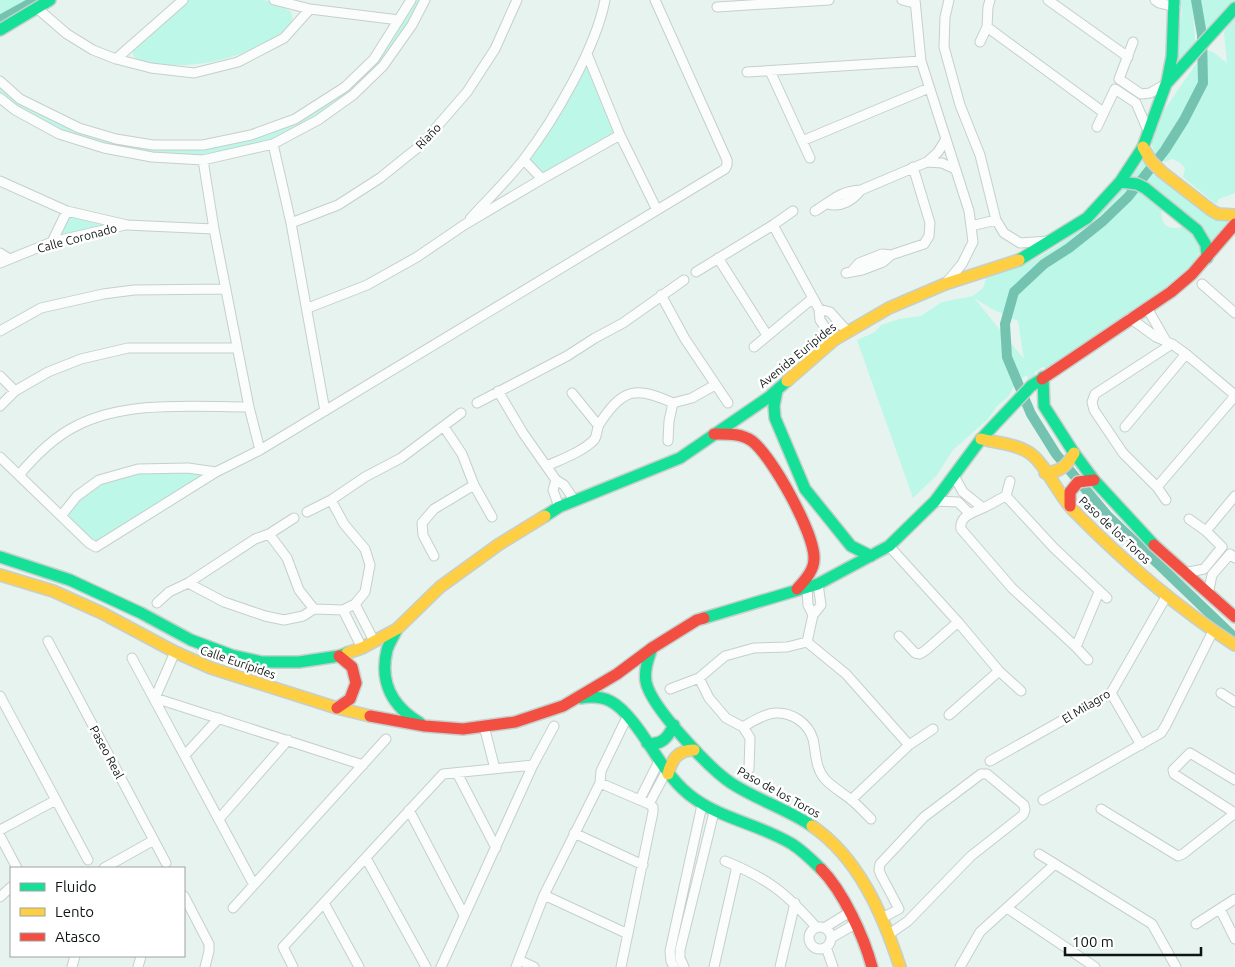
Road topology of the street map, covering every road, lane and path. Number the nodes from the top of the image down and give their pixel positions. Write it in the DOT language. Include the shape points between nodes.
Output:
graph roads {
  1 [pos="50,0"];
  2 [pos="183,0"];
  3 [pos="274,0"];
  4 [pos="410,0"];
  5 [pos="425,0"];
  6 [pos="517,0"];
  7 [pos="611,0"];
  8 [pos="655,0"];
  9 [pos="829,0"];
  10 [pos="902,0"];
  11 [pos="949,0"];
  12 [pos="990,0"];
  13 [pos="1048,0"];
  14 [pos="1154,0"];
  15 [pos="915,1"];
  16 [pos="1174,3"];
  17 [pos="604,4"];
  18 [pos="717,7"];
  19 [pos="1235,8"];
  20 [pos="38,9"];
  21 [pos="310,9"];
  22 [pos="399,20"];
  23 [pos="987,27"];
  24 [pos="0,30"];
  25 [pos="980,42"];
  26 [pos="1133,42"];
  27 [pos="586,54"];
  28 [pos="1128,57"];
  29 [pos="116,59"];
  30 [pos="921,61"];
  31 [pos="770,71"];
  32 [pos="747,72"];
  33 [pos="0,81"];
  34 [pos="1166,84"];
  35 [pos="929,88"];
  36 [pos="1141,94"];
  37 [pos="0,98"];
  38 [pos="1136,103"];
  39 [pos="1103,112"];
  40 [pos="1097,127"];
  41 [pos="1150,133"];
  42 [pos="620,135"];
  43 [pos="946,139"];
  44 [pos="802,141"];
  45 [pos="272,144"];
  46 [pos="1143,147"];
  47 [pos="810,158"];
  48 [pos="204,160"];
  49 [pos="524,160"];
  50 [pos="927,162"];
  51 [pos="913,168"];
  52 [pos="955,169"];
  53 [pos="542,179"];
  54 [pos="0,181"];
  55 [pos="1120,182"];
  56 [pos="657,210"];
  57 [pos="66,211"];
  58 [pos="793,211"];
  59 [pos="815,211"];
  60 [pos="996,220"];
  61 [pos="1235,223"];
  62 [pos="291,224"];
  63 [pos="127,225"];
  64 [pos="464,225"];
  65 [pos="773,225"];
  66 [pos="971,226"];
  67 [pos="214,229"];
  68 [pos="1051,240"];
  69 [pos="52,242"];
  70 [pos="0,253"];
  71 [pos="718,258"];
  72 [pos="1207,258"];
  73 [pos="4,261"];
  74 [pos="696,272"];
  75 [pos="849,272"];
  76 [pos="684,280"];
  77 [pos="945,284"];
  78 [pos="1202,284"];
  79 [pos="226,289"];
  80 [pos="661,295"];
  81 [pos="813,298"];
  82 [pos="308,308"];
  83 [pos="1147,308"];
  84 [pos="818,310"];
  85 [pos="1235,313"];
  86 [pos="1130,318"];
  87 [pos="0,331"];
  88 [pos="848,332"];
  89 [pos="767,335"];
  90 [pos="834,340"];
  91 [pos="1169,343"];
  92 [pos="754,347"];
  93 [pos="237,348"];
  94 [pos="1186,354"];
  95 [pos="0,376"];
  96 [pos="1044,378"];
  97 [pos="714,384"];
  98 [pos="777,390"];
  99 [pos="15,391"];
  100 [pos="498,391"];
  101 [pos="572,393"];
  102 [pos="1235,395"];
  103 [pos="477,403"];
  104 [pos="673,403"];
  105 [pos="728,403"];
  106 [pos="0,406"];
  107 [pos="249,407"];
  108 [pos="325,410"];
  109 [pos="461,413"];
  110 [pos="598,425"];
  111 [pos="444,427"];
  112 [pos="1125,427"];
  113 [pos="714,434"];
  114 [pos="981,439"];
  115 [pos="668,442"];
  116 [pos="260,450"];
  117 [pos="1074,454"];
  118 [pos="0,457"];
  119 [pos="547,466"];
  120 [pos="216,472"];
  121 [pos="1045,474"];
  122 [pos="19,475"];
  123 [pos="954,476"];
  124 [pos="556,480"];
  125 [pos="1094,480"];
  126 [pos="1010,481"];
  127 [pos="474,485"];
  128 [pos="1157,487"];
  129 [pos="1006,496"];
  130 [pos="1235,496"];
  131 [pos="331,500"];
  132 [pos="1166,500"];
  133 [pos="575,501"];
  134 [pos="934,501"];
  135 [pos="1070,506"];
  136 [pos="558,507"];
  137 [pos="983,508"];
  138 [pos="307,512"];
  139 [pos="970,514"];
  140 [pos="61,516"];
  141 [pos="492,517"];
  142 [pos="294,518"];
  143 [pos="1189,519"];
  144 [pos="1206,531"];
  145 [pos="269,534"];
  146 [pos="889,546"];
  147 [pos="434,556"];
  148 [pos="871,556"];
  149 [pos="1233,556"];
  150 [pos="0,557"];
  151 [pos="1184,573"];
  152 [pos="0,575"];
  153 [pos="188,583"];
  154 [pos="807,587"];
  155 [pos="1099,592"];
  156 [pos="1208,594"];
  157 [pos="1167,596"];
  158 [pos="1107,598"];
  159 [pos="157,602"];
  160 [pos="355,604"];
  161 [pos="314,610"];
  162 [pos="342,610"];
  163 [pos="141,613"];
  164 [pos="1235,617"];
  165 [pos="958,622"];
  166 [pos="133,629"];
  167 [pos="397,630"];
  168 [pos="1213,631"];
  169 [pos="899,636"];
  170 [pos="48,641"];
  171 [pos="374,641"];
  172 [pos="807,642"];
  173 [pos="1235,645"];
  174 [pos="1076,647"];
  175 [pos="362,648"];
  176 [pos="652,648"];
  177 [pos="175,652"];
  178 [pos="339,656"];
  179 [pos="132,658"];
  180 [pos="1088,660"];
  181 [pos="999,671"];
  182 [pos="699,678"];
  183 [pos="670,689"];
  184 [pos="1021,691"];
  185 [pos="1111,693"];
  186 [pos="1221,693"];
  187 [pos="0,696"];
  188 [pos="155,698"];
  189 [pos="580,698"];
  190 [pos="1235,702"];
  191 [pos="337,708"];
  192 [pos="628,715"];
  193 [pos="949,715"];
  194 [pos="219,718"];
  195 [pos="674,725"];
  196 [pos="425,726"];
  197 [pos="484,726"];
  198 [pos="554,726"];
  199 [pos="744,726"];
  200 [pos="933,728"];
  201 [pos="386,738"];
  202 [pos="288,740"];
  203 [pos="647,743"];
  204 [pos="909,745"];
  205 [pos="1141,745"];
  206 [pos="694,750"];
  207 [pos="185,755"];
  208 [pos="659,761"];
  209 [pos="990,761"];
  210 [pos="363,764"];
  211 [pos="534,765"];
  212 [pos="495,769"];
  213 [pos="750,769"];
  214 [pos="457,773"];
  215 [pos="667,773"];
  216 [pos="1235,780"];
  217 [pos="600,783"];
  218 [pos="640,799"];
  219 [pos="56,800"];
  220 [pos="852,800"];
  221 [pos="1043,800"];
  222 [pos="649,804"];
  223 [pos="702,805"];
  224 [pos="1102,809"];
  225 [pos="409,810"];
  226 [pos="714,812"];
  227 [pos="1235,813"];
  228 [pos="219,819"];
  229 [pos="871,819"];
  230 [pos="0,830"];
  231 [pos="574,833"];
  232 [pos="0,836"];
  233 [pos="154,840"];
  234 [pos="496,848"];
  235 [pos="1039,854"];
  236 [pos="366,858"];
  237 [pos="88,860"];
  238 [pos="725,861"];
  239 [pos="166,863"];
  240 [pos="1054,864"];
  241 [pos="643,865"];
  242 [pos="737,866"];
  243 [pos="16,867"];
  244 [pos="106,867"];
  245 [pos="254,885"];
  246 [pos="10,888"];
  247 [pos="544,895"];
  248 [pos="0,897"];
  249 [pos="1235,899"];
  250 [pos="185,901"];
  251 [pos="795,902"];
  252 [pos="324,903"];
  253 [pos="233,908"];
  254 [pos="899,908"];
  255 [pos="1007,908"];
  256 [pos="1220,908"];
  257 [pos="850,912"];
  258 [pos="464,915"];
  259 [pos="882,918"];
  260 [pos="908,921"];
  261 [pos="855,924"];
  262 [pos="1196,924"];
  263 [pos="821,928"];
  264 [pos="628,934"];
  265 [pos="888,934"];
  266 [pos="831,938"];
  267 [pos="1235,938"];
  268 [pos="826,947"];
  269 [pos="518,964"];
  270 [pos="961,964"];
  271 [pos="205,967"];
  272 [pos="293,967"];
  273 [pos="359,967"];
  274 [pos="426,967"];
  275 [pos="441,967"];
  276 [pos="534,967"];
  277 [pos="621,967"];
  278 [pos="674,967"];
  279 [pos="684,967"];
  280 [pos="714,967"];
  281 [pos="780,967"];
  282 [pos="833,967"];
  283 [pos="872,967"];
  284 [pos="900,967"];
  285 [pos="971,967"];
  286 [pos="1095,967"];
  287 [pos="1176,967"];
  1 -- 20 [label="street"];
  2 -- 29 [label="street"];
  3 -- 21 [label="street"];
  4 -- 22 [label="street"];
  5 -- 45 [label="street" via="383,66 353,95 318,120"];
  6 -- 62 [label="street, Riaño" via="495,49 467,92 422,145 380,178 338,204"];
  7 -- 17 [label="street"];
  8 -- 56 [label="street" via="727,165"];
  9 -- 18 [label="street"];
  10 -- 15 [label="street"];
  11 -- 60 [label="street" via="944,47 960,105 980,155"];
  12 -- 23 [label="street"];
  13 -- 28 [label="street"];
  14 -- 16 [label="street" via="1159,4"];
  15 -- 30 [label="street"];
  16 -- 34 [label="street" via="1172,56"];
  17 -- 27 [label="street"];
  19 -- 34 [label="street, Avenida Euripides"];
  20 -- 24 [label="street"];
  20 -- 29 [label="street" via="67,34"];
  21 -- 22 [label="street"];
  21 -- 29 [label="street" via="284,38 231,64 194,73 151,68"];
  22 -- 33 [label="street" via="374,59 345,87 295,119 252,136 203,145 153,145 79,128 20,99"];
  23 -- 25 [label="street"];
  23 -- 39 [label="street"];
  26 -- 28 [label="street"];
  27 -- 42 [label="street"];
  27 -- 49 [label="street" via="554,114"];
  28 -- 36 [label="street" via="1119,79"];
  30 -- 31 [label="street"];
  30 -- 35 [label="street"];
  31 -- 32 [label="street"];
  31 -- 44 [label="street"];
  34 -- 36 [label="street"];
  34 -- 41 [label="street, Avenida Euripides"];
  35 -- 43 [label="street"];
  35 -- 44 [label="street"];
  36 -- 38 [label="street"];
  37 -- 48 [label="street" via="59,134 104,148 152,157"];
  38 -- 39 [label="street" via="1115,89"];
  38 -- 41 [label="street"];
  39 -- 40 [label="street"];
  41 -- 46 [label="street, Avenida Euripides"];
  42 -- 53 [label="street"];
  42 -- 56 [label="street"];
  43 -- 50 [label="street"];
  43 -- 52 [label="street"];
  44 -- 47 [label="street"];
  45 -- 48 [label="street"];
  45 -- 62 [label="street"];
  46 -- 55 [label="street, Avenida Euripides"];
  46 -- 61 [label="street" via="1161,172 1211,210"];
  48 -- 67 [label="street"];
  49 -- 53 [label="street"];
  49 -- 64 [label="street"];
  50 -- 51 [label="street"];
  50 -- 52 [label="street" via="942,163"];
  51 -- 59 [label="street" via="861,190 850,190"];
  51 -- 75 [label="street" via="930,223 929,236 924,244 891,255 883,262 862,270"];
  52 -- 66 [label="street"];
  53 -- 64 [label="street"];
  54 -- 57 [label="street"];
  55 -- 68 [label="street, Avenida Euripides" via="1088,218"];
  55 -- 72 [label="street" via="1141,186 1197,230 1206,245"];
  56 -- 108 [label="street"];
  57 -- 63 [label="street"];
  57 -- 69 [label="street"];
  58 -- 65 [label="street"];
  60 -- 66 [label="street"];
  60 -- 68 [label="street" via="1004,234 1020,243"];
  61 -- 72 [label="street, Calle Eurípides"];
  62 -- 82 [label="street"];
  63 -- 67 [label="street"];
  63 -- 69 [label="street, Calle Coronado"];
  64 -- 82 [label="street" via="367,285"];
  65 -- 71 [label="street"];
  65 -- 81 [label="street"];
  66 -- 77 [label="street" via="973,242 962,264"];
  67 -- 79 [label="street"];
  68 -- 77 [label="street, Avenida Euripides" via="1018,260"];
  69 -- 73 [label="street, Calle Coronado"];
  70 -- 73 [label="street"];
  71 -- 74 [label="street"];
  71 -- 89 [label="street"];
  72 -- 83 [label="street, Calle Eurípides" via="1171,292"];
  76 -- 80 [label="street"];
  77 -- 88 [label="street, Avenida Euripides" via="889,308"];
  78 -- 85 [label="street"];
  79 -- 87 [label="street" via="134,290 103,294 42,308"];
  79 -- 93 [label="street"];
  80 -- 97 [label="street"];
  80 -- 100 [label="street" via="623,323 567,356"];
  81 -- 84 [label="street"];
  81 -- 89 [label="street"];
  82 -- 108 [label="street"];
  83 -- 86 [label="street, Calle Eurípides"];
  83 -- 91 [label="street"];
  84 -- 88 [label="street" via="830,312"];
  84 -- 90 [label="street" via="820,320"];
  86 -- 91 [label="street"];
  86 -- 96 [label="street, Calle Eurípides"];
  88 -- 90 [label="street, Avenida Euripides"];
  89 -- 92 [label="street"];
  90 -- 98 [label="street, Avenida Euripides"];
  91 -- 94 [label="street"];
  91 -- 128 [label="street" via="1096,394 1092,402 1123,453"];
  93 -- 99 [label="street" via="128,348 81,359 48,372"];
  93 -- 107 [label="street"];
  94 -- 102 [label="street"];
  94 -- 112 [label="street"];
  95 -- 99 [label="street"];
  96 -- 114 [label="street, Calle Eurípides" via="1031,386"];
  96 -- 117 [label="street" via="1044,406"];
  97 -- 104 [label="street" via="692,398"];
  97 -- 105 [label="street"];
  98 -- 113 [label="street, Avenida Euripides"];
  98 -- 148 [label="street" via="775,418 794,468 806,489 851,546"];
  99 -- 106 [label="street"];
  100 -- 103 [label="street"];
  100 -- 119 [label="street"];
  101 -- 110 [label="street"];
  102 -- 128 [label="street"];
  104 -- 110 [label="street" via="653,394 635,391 618,399"];
  104 -- 115 [label="street"];
  107 -- 116 [label="street"];
  107 -- 122 [label="street" via="143,408 109,412 75,426 41,450"];
  108 -- 116 [label="street"];
  109 -- 111 [label="street"];
  110 -- 119 [label="street" via="596,438 588,445"];
  111 -- 127 [label="street" via="462,454"];
  111 -- 131 [label="street" via="401,458"];
  113 -- 133 [label="street, Avenida Euripides" via="680,458"];
  113 -- 154 [label="street" via="738,434 751,441 766,458 790,497 812,543 814,560"];
  114 -- 121 [label="street, Paso de los Toros" via="1022,448 1034,456"];
  114 -- 123 [label="street, Calle Eurípides"];
  116 -- 120 [label="street"];
  117 -- 121 [label="street" via="1057,474"];
  117 -- 125 [label="street"];
  118 -- 122 [label="street"];
  119 -- 124 [label="street"];
  120 -- 140 [label="street" via="188,468 130,471 99,480 77,496"];
  120 -- 140 [label="street" via="96,547"];
  121 -- 135 [label="street, Paso de los Toros"];
  122 -- 140 [label="street"];
  123 -- 134 [label="street, Calle Eurípides"];
  123 -- 137 [label="street" via="963,492"];
  124 -- 133 [label="street" via="564,485"];
  124 -- 136 [label="street" via="553,490"];
  125 -- 135 [label="street" via="1078,482 1070,492"];
  125 -- 151 [label="street" via="1138,530"];
  126 -- 129 [label="street"];
  127 -- 141 [label="street"];
  127 -- 147 [label="street" via="434,509 422,523 423,535"];
  128 -- 132 [label="street"];
  129 -- 137 [label="street"];
  129 -- 155 [label="street"];
  130 -- 144 [label="street"];
  131 -- 138 [label="street"];
  131 -- 160 [label="street" via="344,524 365,549 370,565 365,592"];
  133 -- 136 [label="street, Avenida Euripides"];
  134 -- 139 [label="street" via="958,502"];
  134 -- 146 [label="street, Calle Eurípides"];
  135 -- 157 [label="street, Paso de los Toros" via="1109,546"];
  136 -- 167 [label="street, Avenida Euripides" via="498,545 440,588"];
  137 -- 139 [label="street"];
  139 -- 174 [label="street" via="962,520 961,529 1012,588"];
  142 -- 145 [label="street"];
  143 -- 144 [label="street"];
  144 -- 151 [label="street" via="1222,547 1204,569"];
  145 -- 153 [label="street" via="255,539"];
  145 -- 161 [label="street" via="287,558 299,590"];
  146 -- 148 [label="street, Calle Eurípides"];
  146 -- 165 [label="street"];
  148 -- 154 [label="street, Calle Eurípides"];
  149 -- 156 [label="street" via="1212,575"];
  150 -- 163 [label="street, Calle Eurípides" via="70,580"];
  151 -- 156 [label="street"];
  152 -- 166 [label="street, Calle Eurípides" via="53,591"];
  153 -- 159 [label="street"];
  153 -- 161 [label="street" via="224,602 265,616 284,620"];
  154 -- 172 [label="street" via="808,605 813,614"];
  154 -- 176 [label="street, Calle Eurípides" via="697,620"];
  155 -- 158 [label="street"];
  155 -- 174 [label="street"];
  156 -- 164 [label="street"];
  157 -- 168 [label="street, Paso de los Toros"];
  157 -- 185 [label="street, El Milagro"];
  160 -- 162 [label="street"];
  160 -- 171 [label="street"];
  161 -- 162 [label="street"];
  162 -- 175 [label="street"];
  163 -- 166 [label="street"];
  163 -- 178 [label="street, Calle Eurípides" via="190,640 262,662 299,662"];
  165 -- 169 [label="street" via="920,654"];
  165 -- 181 [label="street"];
  166 -- 177 [label="street, Calle Eurípides"];
  167 -- 171 [label="street, Calle Eurípides"];
  167 -- 196 [label="street" via="387,650 385,674 391,696 405,714"];
  168 -- 173 [label="street, Paso de los Toros"];
  168 -- 205 [label="street" via="1166,726 1155,738"];
  170 -- 233 [label="street, Paseo Real"];
  171 -- 175 [label="street, Calle Eurípides"];
  172 -- 182 [label="street" via="787,647 754,648 725,656"];
  172 -- 204 [label="street" via="846,674"];
  174 -- 180 [label="street"];
  175 -- 178 [label="street, Calle Eurípides"];
  176 -- 189 [label="street, Calle Eurípides"];
  176 -- 195 [label="street, Paso de los Toros" via="645,674 646,684"];
  177 -- 188 [label="street"];
  177 -- 191 [label="street, Calle Eurípides" via="211,668"];
  178 -- 191 [label="street" via="352,667 356,683 350,699"];
  179 -- 188 [label="street"];
  181 -- 184 [label="street"];
  181 -- 193 [label="street"];
  182 -- 183 [label="street"];
  182 -- 199 [label="street" via="709,698 726,718"];
  185 -- 205 [label="street"];
  185 -- 209 [label="street, El Milagro"];
  186 -- 190 [label="street"];
  187 -- 219 [label="street"];
  188 -- 194 [label="street"];
  188 -- 207 [label="street"];
  189 -- 192 [label="street" via="601,697 614,702"];
  189 -- 197 [label="street, Calle Eurípides" via="515,722"];
  191 -- 196 [label="street, Calle Eurípides"];
  192 -- 203 [label="street"];
  192 -- 217 [label="street" via="602,771"];
  194 -- 202 [label="street"];
  194 -- 207 [label="street"];
  195 -- 203 [label="street" via="660,743"];
  195 -- 206 [label="street, Paso de los Toros"];
  196 -- 197 [label="street, Calle Eurípides" via="463,729"];
  197 -- 212 [label="street"];
  198 -- 211 [label="street"];
  199 -- 213 [label="street" via="750,738"];
  199 -- 220 [label="street" via="775,713 800,720 808,726 819,771 825,780"];
  200 -- 204 [label="street"];
  201 -- 210 [label="street"];
  202 -- 210 [label="street"];
  202 -- 228 [label="street"];
  203 -- 208 [label="street"];
  204 -- 220 [label="street"];
  205 -- 221 [label="street"];
  206 -- 215 [label="street" via="676,755"];
  206 -- 259 [label="street, Paso de los Toros" via="731,782 806,822 827,837 852,865"];
  207 -- 228 [label="street"];
  208 -- 215 [label="street"];
  208 -- 218 [label="street"];
  210 -- 245 [label="street"];
  211 -- 212 [label="street"];
  211 -- 234 [label="street"];
  212 -- 214 [label="street"];
  214 -- 225 [label="street" via="443,774"];
  214 -- 234 [label="street"];
  215 -- 222 [label="street"];
  215 -- 223 [label="street"];
  216 -- 227 [label="street" via="1190,753 1173,770 1174,774"];
  217 -- 218 [label="street"];
  217 -- 231 [label="street"];
  218 -- 222 [label="street"];
  219 -- 230 [label="street"];
  219 -- 237 [label="street"];
  220 -- 229 [label="street"];
  222 -- 241 [label="street" via="654,812"];
  223 -- 226 [label="street"];
  223 -- 278 [label="street" via="670,951"];
  224 -- 227 [label="street" via="1178,856"];
  225 -- 236 [label="street"];
  225 -- 258 [label="street"];
  226 -- 257 [label="street" via="788,842 809,857 832,880"];
  226 -- 279 [label="street" via="680,950"];
  228 -- 245 [label="street"];
  231 -- 241 [label="street"];
  231 -- 247 [label="street"];
  232 -- 243 [label="street"];
  233 -- 239 [label="street, Paseo Real"];
  233 -- 244 [label="street"];
  234 -- 258 [label="street"];
  235 -- 240 [label="street"];
  236 -- 252 [label="street"];
  236 -- 274 [label="street"];
  238 -- 242 [label="street"];
  240 -- 255 [label="street"];
  240 -- 287 [label="street" via="1152,924"];
  241 -- 264 [label="street"];
  242 -- 251 [label="street" via="775,886"];
  242 -- 280 [label="street"];
  245 -- 253 [label="street"];
  246 -- 248 [label="street"];
  247 -- 264 [label="street"];
  247 -- 269 [label="street"];
  249 -- 256 [label="street"];
  250 -- 271 [label="street" via="209,944"];
  251 -- 263 [label="street"];
  251 -- 281 [label="street"];
  252 -- 272 [label="street" via="283,947"];
  252 -- 273 [label="street"];
  254 -- 259 [label="street"];
  254 -- 260 [label="street"];
  254 -- 260 [label="street" via="881,875 880,864 924,817 981,774 987,774 1024,805 1023,815 971,856"];
  255 -- 270 [label="street" via="980,932"];
  255 -- 286 [label="street"];
  256 -- 262 [label="street"];
  256 -- 267 [label="street"];
  257 -- 261 [label="street"];
  257 -- 263 [label="street"];
  258 -- 275 [label="street"];
  259 -- 265 [label="street, Paso de los Toros"];
  260 -- 265 [label="street"];
  261 -- 266 [label="street"];
  261 -- 283 [label="street"];
  263 -- 266 [label="street" via="828,930"];
  263 -- 268 [label="street" via="811,932 810,943 819,949"];
  264 -- 277 [label="street"];
  265 -- 284 [label="street, Paso de los Toros"];
  266 -- 268 [label="street"];
  268 -- 282 [label="street"];
  269 -- 276 [label="street"];
  270 -- 285 [label="street"];
}
